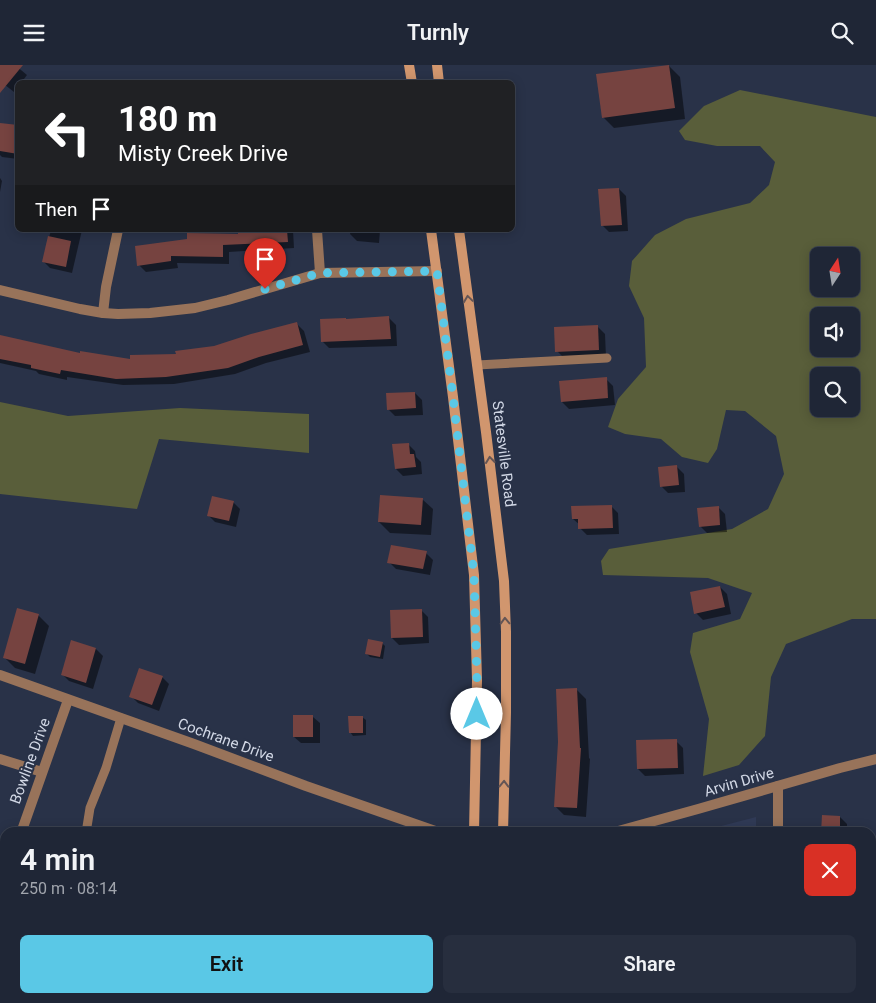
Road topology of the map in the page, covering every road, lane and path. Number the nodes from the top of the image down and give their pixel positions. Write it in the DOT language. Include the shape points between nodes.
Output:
graph roads {
  1 [pos="410,65"];
  2 [pos="437,65"];
  3 [pos="412,80"];
  4 [pos="439,80"];
  5 [pos="118,232"];
  6 [pos="317,232"];
  7 [pos="431,232"];
  8 [pos="459,232"];
  9 [pos="437,271"];
  10 [pos="320,273"];
  11 [pos="0,290"];
  12 [pos="103,313"];
  13 [pos="607,358"];
  14 [pos="477,365"];
  15 [pos="0,675"];
  16 [pos="68,700"];
  17 [pos="121,718"];
  18 [pos="0,759"];
  19 [pos="876,759"];
  20 [pos="42,772"];
  21 [pos="778,786"];
  22 [pos="23,827"];
  23 [pos="87,827"];
  24 [pos="424,827"];
  25 [pos="474,827"];
  26 [pos="503,827"];
  27 [pos="633,827"];
  28 [pos="778,827"];
  1 -- 3 [label="main road"];
  2 -- 4 [label="main road"];
  5 -- 12 [label="street"];
  6 -- 10 [label="street"];
  7 -- 9 [label="main road"];
  14 -- 8 [label="main road, Statesville Road, one-way"];
  9 -- 10 [label="street"];
  9 -- 25 [label="main road" via="474,575 477,680"];
  10 -- 12 [label="street" via="195,307 150,313"];
  11 -- 12 [label="street"];
  13 -- 14 [label="lane"];
  26 -- 14 [label="main road, Statesville Road, one-way" via="504,581"];
  15 -- 16 [label="street, Cochrane Drive"];
  16 -- 17 [label="street, Cochrane Drive"];
  16 -- 20 [label="street, Bowline Drive"];
  17 -- 23 [label="lane" via="90,808"];
  17 -- 24 [label="street, Cochrane Drive"];
  18 -- 20 [label="street"];
  19 -- 21 [label="street, Arvin Drive"];
  20 -- 22 [label="street, Bowline Drive"];
  21 -- 27 [label="street, Arvin Drive"];
  21 -- 28 [label="street"];
}
